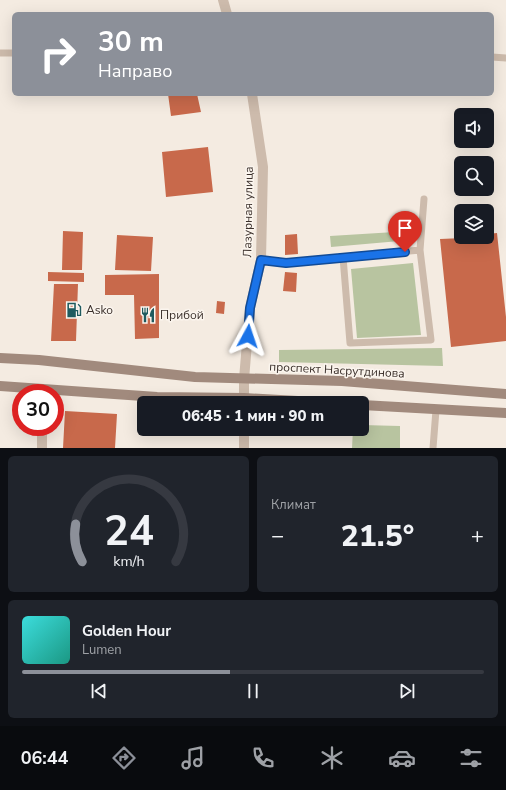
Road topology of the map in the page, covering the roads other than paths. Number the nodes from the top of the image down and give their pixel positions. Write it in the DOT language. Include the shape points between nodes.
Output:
graph roads {
  1 [pos="223,0"];
  2 [pos="226,12"];
  3 [pos="0,53"];
  4 [pos="12,53"];
  5 [pos="494,57"];
  6 [pos="506,58"];
  7 [pos="252,96"];
  8 [pos="424,199"];
  9 [pos="420,250"];
  10 [pos="343,257"];
  11 [pos="261,260"];
  12 [pos="0,358"];
  13 [pos="244,378"];
  14 [pos="0,386"];
  15 [pos="12,387"];
  16 [pos="64,392"];
  17 [pos="506,394"];
  18 [pos="138,396"];
  19 [pos="244,396"];
  20 [pos="369,405"];
  21 [pos="436,410"];
  22 [pos="506,413"];
  23 [pos="42,436"];
  24 [pos="244,436"];
  25 [pos="42,448"];
  26 [pos="244,448"];
  27 [pos="433,448"];
  1 -- 2 [label="street"];
  3 -- 4 [label="lane"];
  5 -- 6 [label="lane"];
  7 -- 11 [label="street, Лазурная улица" via="263,168"];
  8 -- 9 [label="lane"];
  9 -- 10 [label="lane"];
  9 -- 10 [label="lane" via="431,340 350,342"];
  10 -- 11 [label="lane" via="286,263"];
  11 -- 13 [label="street, Лазурная улица" via="250,308"];
  12 -- 13 [label="main road, проспект Насрутдинова" via="195,377"];
  13 -- 17 [label="main road, проспект Насрутдинова" via="342,381"];
  13 -- 19 [label="street, Лазурная улица"];
  14 -- 15 [label="main road"];
  16 -- 18 [label="main road"];
  20 -- 21 [label="main road"];
  21 -- 22 [label="main road"];
  21 -- 27 [label="lane"];
  23 -- 25 [label="street"];
  24 -- 26 [label="street"];
}
